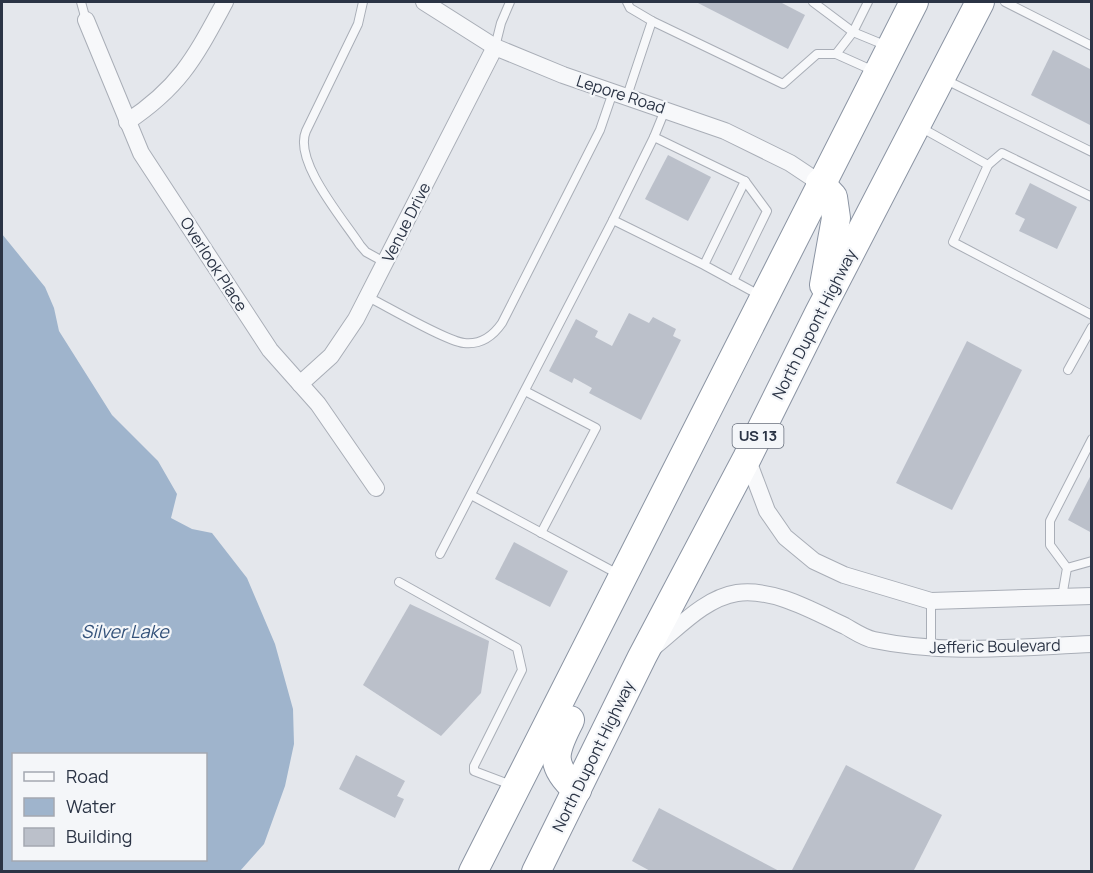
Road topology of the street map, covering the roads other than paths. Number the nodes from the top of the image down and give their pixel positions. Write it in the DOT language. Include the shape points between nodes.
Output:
graph roads {
  1 [pos="81,2"];
  2 [pos="225,2"];
  3 [pos="363,2"];
  4 [pos="424,2"];
  5 [pos="510,2"];
  6 [pos="627,2"];
  7 [pos="813,2"];
  8 [pos="868,2"];
  9 [pos="914,2"];
  10 [pos="980,2"];
  11 [pos="1005,2"];
  12 [pos="86,20"];
  13 [pos="652,21"];
  14 [pos="853,32"];
  15 [pos="1092,46"];
  16 [pos="495,47"];
  17 [pos="890,48"];
  18 [pos="836,54"];
  19 [pos="877,73"];
  20 [pos="940,78"];
  21 [pos="620,94"];
  22 [pos="665,108"];
  23 [pos="127,122"];
  24 [pos="916,125"];
  25 [pos="654,137"];
  26 [pos="1092,152"];
  27 [pos="988,165"];
  28 [pos="745,182"];
  29 [pos="820,183"];
  30 [pos="1092,197"];
  31 [pos="613,219"];
  32 [pos="386,263"];
  33 [pos="704,265"];
  34 [pos="732,280"];
  35 [pos="368,297"];
  36 [pos="764,297"];
  37 [pos="819,313"];
  38 [pos="1092,315"];
  39 [pos="1092,327"];
  40 [pos="1068,370"];
  41 [pos="300,384"];
  42 [pos="525,391"];
  43 [pos="1092,439"];
  44 [pos="747,458"];
  45 [pos="376,488"];
  46 [pos="471,495"];
  47 [pos="541,533"];
  48 [pos="440,554"];
  49 [pos="1092,561"];
  50 [pos="1067,568"];
  51 [pos="624,578"];
  52 [pos="399,582"];
  53 [pos="1092,596"];
  54 [pos="1062,597"];
  55 [pos="931,601"];
  56 [pos="599,626"];
  57 [pos="1092,644"];
  58 [pos="931,648"];
  59 [pos="642,657"];
  60 [pos="517,787"];
  61 [pos="577,790"];
  62 [pos="473,872"];
  63 [pos="536,872"];
  1 -- 12 [label="lane"];
  2 -- 23 [label="street" via="186,71"];
  3 -- 32 [label="lane" via="358,24 302,145 312,172 360,245"];
  4 -- 16 [label="street, Lepore Road"];
  5 -- 16 [label="lane"];
  6 -- 13 [label="lane"];
  7 -- 14 [label="lane"];
  8 -- 14 [label="lane"];
  9 -- 17 [label="highway"];
  10 -- 20 [label="highway, North Dupont Highway / US 13"];
  11 -- 15 [label="lane"];
  12 -- 23 [label="street, Overlook Place"];
  13 -- 18 [label="lane" via="783,84 817,54"];
  13 -- 21 [label="lane"];
  14 -- 17 [label="lane"];
  14 -- 18 [label="lane"];
  16 -- 21 [label="street, Lepore Road"];
  16 -- 32 [label="street, Venue Drive"];
  17 -- 19 [label="highway"];
  18 -- 19 [label="lane"];
  19 -- 29 [label="highway"];
  20 -- 24 [label="highway, North Dupont Highway / US 13"];
  20 -- 26 [label="lane"];
  21 -- 22 [label="street, Lepore Road"];
  21 -- 35 [label="lane" via="502,323 491,337 458,342"];
  22 -- 25 [label="lane"];
  22 -- 29 [label="street, Lepore Road" via="760,147"];
  23 -- 41 [label="street, Overlook Place" via="141,153 270,350"];
  24 -- 27 [label="lane"];
  24 -- 37 [label="highway, North Dupont Highway / US 13"];
  25 -- 28 [label="lane"];
  25 -- 31 [label="lane"];
  27 -- 30 [label="lane" via="1002,153"];
  27 -- 38 [label="lane" via="953,243"];
  28 -- 33 [label="lane"];
  28 -- 34 [label="lane" via="766,211"];
  29 -- 36 [label="highway"];
  29 -- 37 [label="highway" via="832,197 836,218"];
  31 -- 33 [label="lane"];
  31 -- 42 [label="lane"];
  32 -- 35 [label="street, Venue Drive"];
  33 -- 34 [label="lane"];
  34 -- 36 [label="lane"];
  35 -- 41 [label="street, Venue Drive" via="344,339 316,372"];
  36 -- 51 [label="highway"];
  37 -- 44 [label="highway, North Dupont Highway / US 13"];
  39 -- 40 [label="lane"];
  41 -- 45 [label="street, Overlook Place"];
  42 -- 46 [label="lane"];
  42 -- 47 [label="lane" via="596,428"];
  43 -- 50 [label="lane" via="1050,520 1050,545"];
  44 -- 55 [label="street" via="767,511 785,537 814,561 844,575"];
  44 -- 59 [label="highway, North Dupont Highway / US 13"];
  46 -- 47 [label="lane"];
  46 -- 48 [label="lane"];
  47 -- 51 [label="lane"];
  49 -- 50 [label="lane"];
  50 -- 54 [label="lane"];
  51 -- 56 [label="highway"];
  52 -- 60 [label="lane" via="517,648 522,670 474,771"];
  53 -- 54 [label="street"];
  54 -- 55 [label="street"];
  55 -- 58 [label="lane"];
  56 -- 60 [label="highway"];
  56 -- 61 [label="highway" via="597,667 556,748 557,767"];
  57 -- 58 [label="street, Jefferic Boulevard"];
  58 -- 59 [label="street, Jefferic Boulevard" via="871,639 802,606 749,592 706,604"];
  59 -- 61 [label="highway, North Dupont Highway / US 13"];
  60 -- 62 [label="highway"];
  61 -- 63 [label="highway, North Dupont Highway / US 13"];
}
